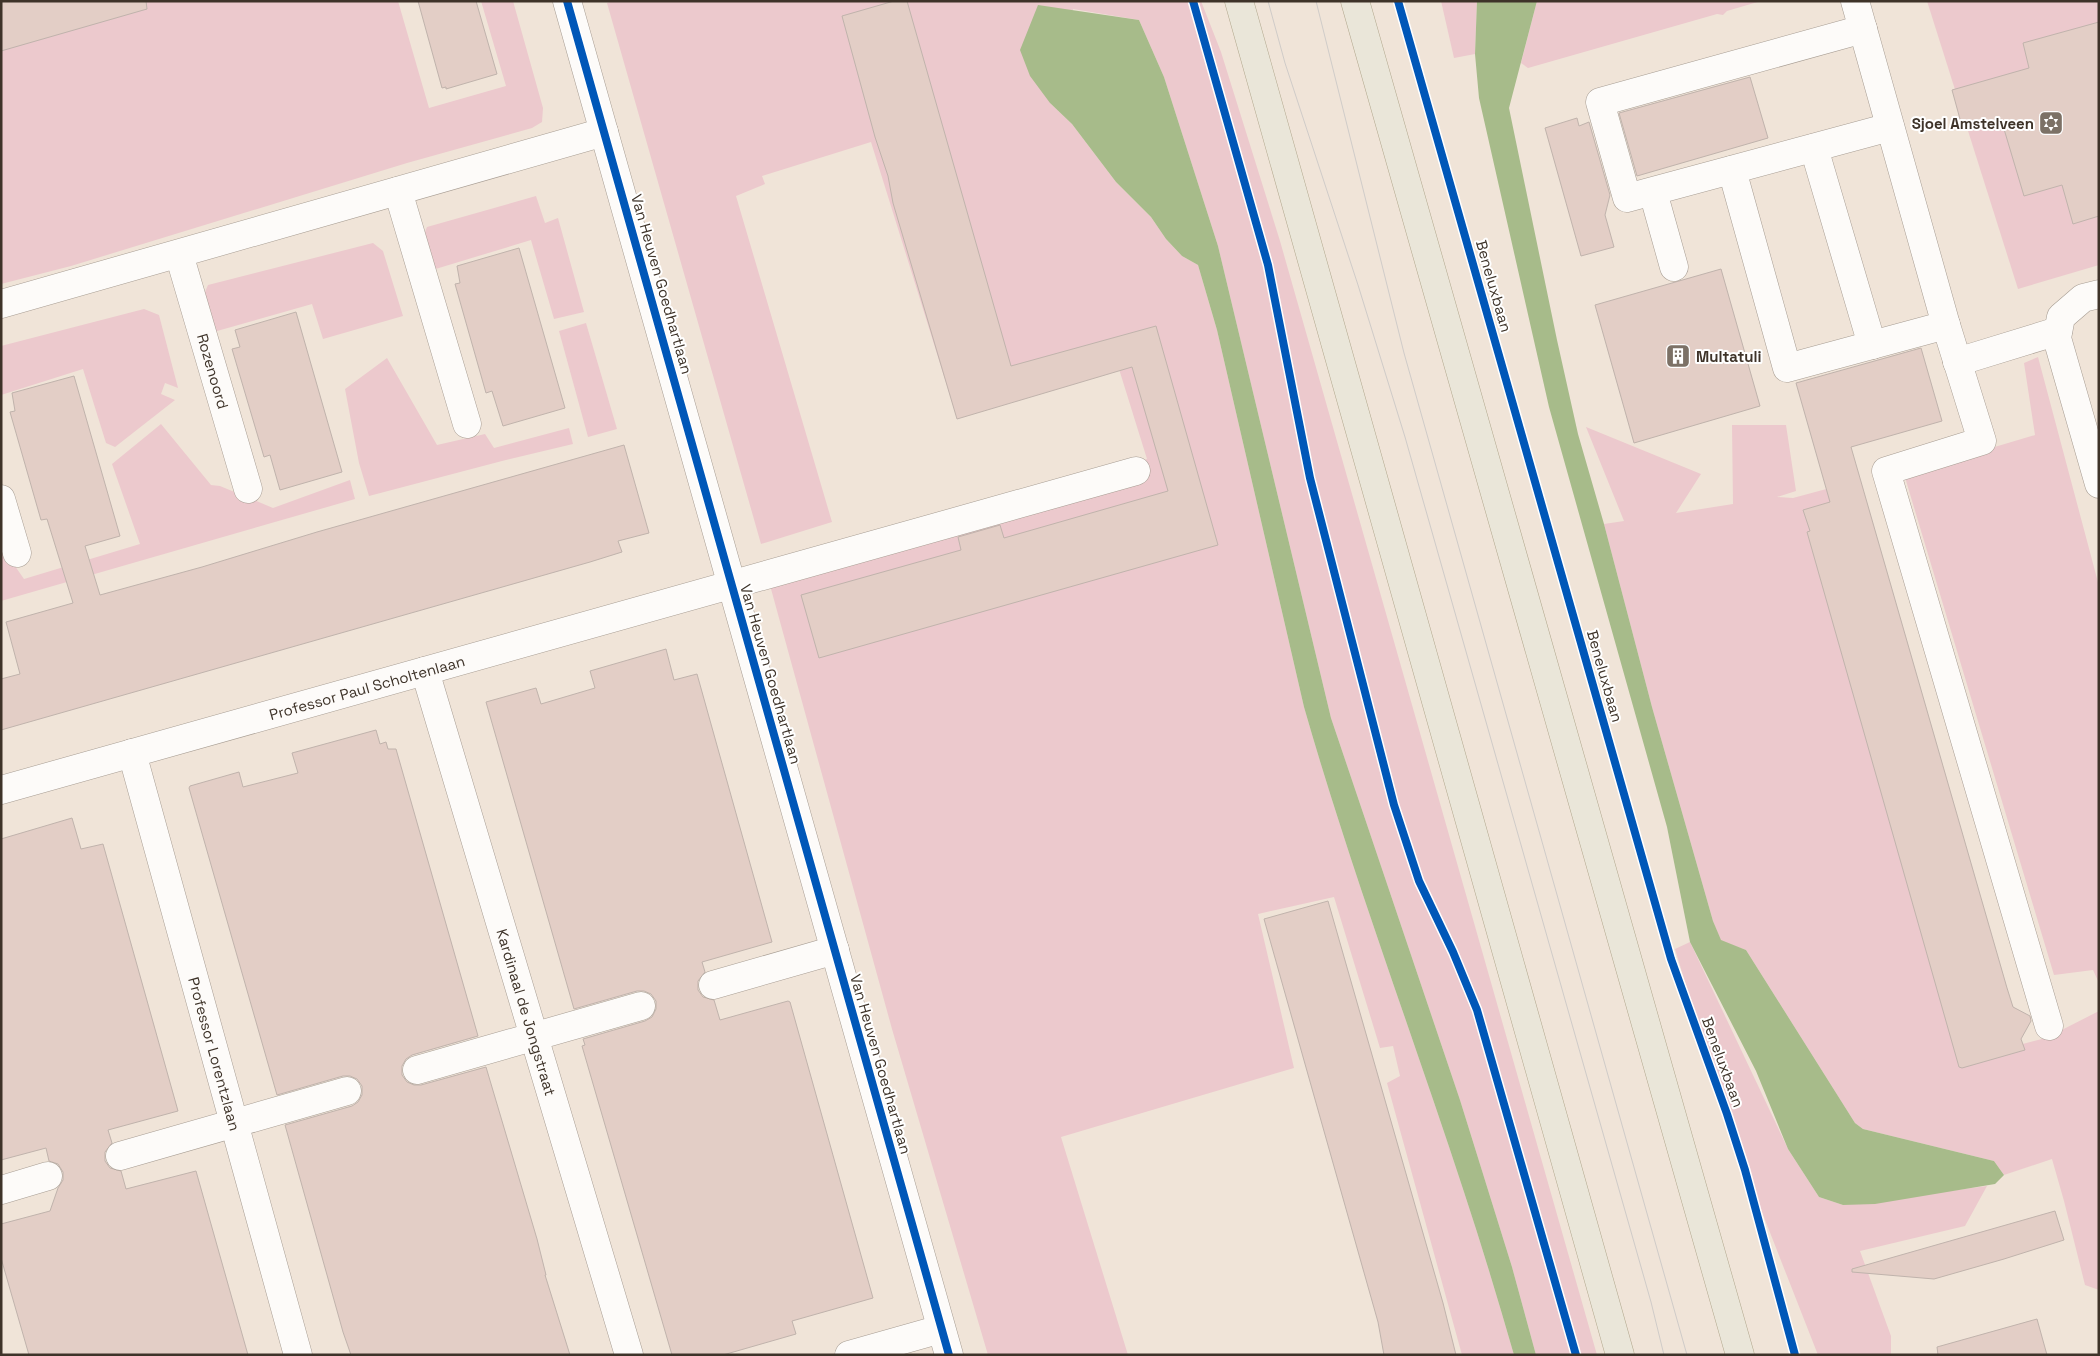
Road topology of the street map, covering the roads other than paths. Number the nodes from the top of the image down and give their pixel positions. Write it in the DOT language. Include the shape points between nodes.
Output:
graph roads {
  1 [pos="568,1"];
  2 [pos="1239,1"];
  3 [pos="1355,1"];
  4 [pos="1855,1"];
  5 [pos="1863,29"];
  6 [pos="1890,127"];
  7 [pos="604,132"];
  8 [pos="1814,148"];
  9 [pos="1732,170"];
  10 [pos="398,191"];
  11 [pos="1653,192"];
  12 [pos="178,254"];
  13 [pos="1674,267"];
  14 [pos="2099,294"];
  15 [pos="1,304"];
  16 [pos="1946,325"];
  17 [pos="2058,331"];
  18 [pos="1872,346"];
  19 [pos="1957,362"];
  20 [pos="467,424"];
  21 [pos="1136,471"];
  22 [pos="2099,484"];
  23 [pos="248,489"];
  24 [pos="1,499"];
  25 [pos="17,553"];
  26 [pos="732,585"];
  27 [pos="425,671"];
  28 [pos="132,753"];
  29 [pos="1,790"];
  30 [pos="835,950"];
  31 [pos="713,985"];
  32 [pos="641,1006"];
  33 [pos="2049,1026"];
  34 [pos="534,1037"];
  35 [pos="416,1070"];
  36 [pos="347,1090"];
  37 [pos="234,1123"];
  38 [pos="120,1156"];
  39 [pos="48,1176"];
  40 [pos="1,1190"];
  41 [pos="941,1329"];
  42 [pos="298,1355"];
  43 [pos="629,1355"];
  44 [pos="849,1355"];
  45 [pos="949,1355"];
  46 [pos="1620,1355"];
  47 [pos="1740,1355"];
  1 -- 7 [label="street, Van Heuven Goedhartlaan"];
  2 -- 46 [label="main road"];
  3 -- 47 [label="main road"];
  4 -- 5 [label="street"];
  5 -- 6 [label="street"];
  5 -- 11 [label="street" via="1600,102 1627,198"];
  6 -- 8 [label="street"];
  6 -- 16 [label="street"];
  7 -- 10 [label="street"];
  7 -- 26 [label="street, Van Heuven Goedhartlaan"];
  8 -- 9 [label="street"];
  8 -- 18 [label="street"];
  9 -- 11 [label="street"];
  9 -- 18 [label="street" via="1787,368"];
  10 -- 12 [label="street"];
  10 -- 20 [label="street"];
  11 -- 13 [label="street"];
  12 -- 15 [label="street"];
  12 -- 23 [label="street, Rozenoord"];
  14 -- 17 [label="street" via="2083,298 2060,317"];
  16 -- 18 [label="street"];
  16 -- 19 [label="street"];
  17 -- 19 [label="street"];
  17 -- 22 [label="street" via="2057,338"];
  19 -- 33 [label="street" via="1982,441 1886,471"];
  21 -- 26 [label="street, Van Heuven Goedhartlaan"];
  24 -- 25 [label="street"];
  26 -- 27 [label="street, Professor Paul Scholtenlaan"];
  26 -- 30 [label="street, Van Heuven Goedhartlaan"];
  27 -- 28 [label="street, Professor Paul Scholtenlaan"];
  27 -- 34 [label="street, Kardinaal de Jongstraat"];
  28 -- 29 [label="street, Professor Paul Scholtenlaan"];
  28 -- 37 [label="street, Professor Lorentzlaan"];
  30 -- 31 [label="street"];
  30 -- 41 [label="street, Van Heuven Goedhartlaan"];
  32 -- 34 [label="street"];
  34 -- 35 [label="street"];
  34 -- 43 [label="street, Kardinaal de Jongstraat"];
  36 -- 37 [label="street"];
  37 -- 38 [label="street"];
  37 -- 42 [label="street, Professor Lorentzlaan"];
  39 -- 40 [label="street"];
  41 -- 44 [label="street"];
  41 -- 45 [label="street, Van Heuven Goedhartlaan"];
}
